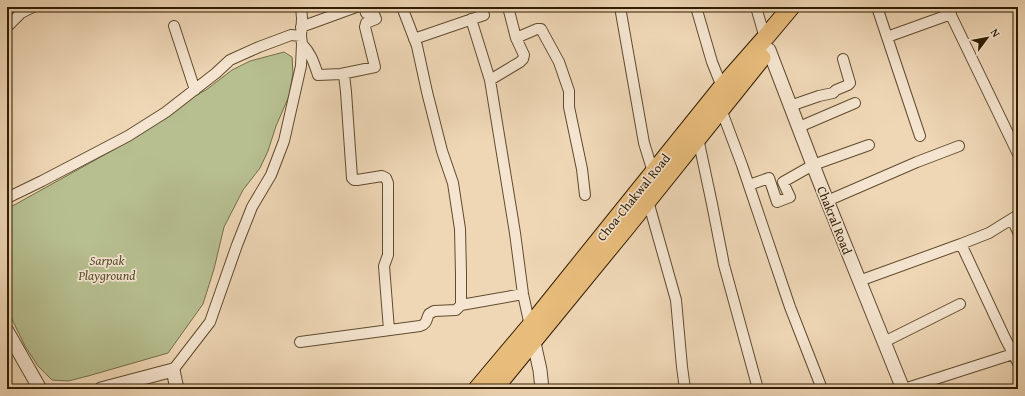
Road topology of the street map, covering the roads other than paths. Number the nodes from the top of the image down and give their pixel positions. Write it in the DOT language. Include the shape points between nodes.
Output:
graph roads {
  1 [pos="34,7"];
  2 [pos="301,7"];
  3 [pos="356,7"];
  4 [pos="364,7"];
  5 [pos="402,7"];
  6 [pos="508,7"];
  7 [pos="620,7"];
  8 [pos="696,7"];
  9 [pos="756,7"];
  10 [pos="791,7"];
  11 [pos="805,7"];
  12 [pos="877,7"];
  13 [pos="949,11"];
  14 [pos="484,15"];
  15 [pos="471,20"];
  16 [pos="174,26"];
  17 [pos="7,28"];
  18 [pos="301,36"];
  19 [pos="887,37"];
  20 [pos="516,38"];
  21 [pos="414,39"];
  22 [pos="767,44"];
  23 [pos="843,59"];
  24 [pos="344,74"];
  25 [pos="490,80"];
  26 [pos="722,86"];
  27 [pos="195,90"];
  28 [pos="855,103"];
  29 [pos="790,106"];
  30 [pos="721,109"];
  31 [pos="799,127"];
  32 [pos="920,136"];
  33 [pos="698,138"];
  34 [pos="1015,141"];
  35 [pos="869,145"];
  36 [pos="959,146"];
  37 [pos="1018,154"];
  38 [pos="813,165"];
  39 [pos="653,172"];
  40 [pos="749,185"];
  41 [pos="585,195"];
  42 [pos="7,198"];
  43 [pos="827,200"];
  44 [pos="648,201"];
  45 [pos="1015,217"];
  46 [pos="1018,232"];
  47 [pos="961,244"];
  48 [pos="859,280"];
  49 [pos="523,294"];
  50 [pos="960,304"];
  51 [pos="461,305"];
  52 [pos="389,330"];
  53 [pos="7,331"];
  54 [pos="532,334"];
  55 [pos="300,342"];
  56 [pos="884,342"];
  57 [pos="1016,358"];
  58 [pos="173,370"];
  59 [pos="40,389"];
  60 [pos="101,389"];
  61 [pos="177,389"];
  62 [pos="477,389"];
  63 [pos="494,389"];
  64 [pos="542,389"];
  65 [pos="685,389"];
  66 [pos="758,389"];
  67 [pos="822,389"];
  68 [pos="904,389"];
  1 -- 17 [label="street" via="21,13"];
  2 -- 18 [label="street"];
  3 -- 18 [label="street"];
  4 -- 24 [label="street" via="366,13 372,9 376,19 366,23 365,28 375,67"];
  5 -- 21 [label="street"];
  6 -- 20 [label="street"];
  7 -- 39 [label="street" via="644,144"];
  8 -- 26 [label="street"];
  9 -- 22 [label="street"];
  10 -- 22 [label="highway, Choa-Chakwal Road"];
  11 -- 22 [label="highway"];
  12 -- 19 [label="street"];
  13 -- 19 [label="street"];
  13 -- 34 [label="street"];
  14 -- 15 [label="street"];
  15 -- 21 [label="street"];
  15 -- 25 [label="street"];
  16 -- 27 [label="street"];
  18 -- 24 [label="street" via="318,75"];
  18 -- 27 [label="street" via="291,35 230,60"];
  18 -- 58 [label="street" via="301,66 284,141 271,174 252,207 210,322"];
  19 -- 32 [label="street"];
  20 -- 25 [label="street" via="524,55 523,59"];
  20 -- 41 [label="street" via="541,29 559,62 569,91 569,108"];
  21 -- 51 [label="street" via="442,151 453,184 460,229"];
  22 -- 26 [label="highway, Choa-Chakwal Road"];
  22 -- 29 [label="street, Chakral Road"];
  22 -- 30 [label="highway"];
  23 -- 29 [label="street" via="850,83 848,85 833,93"];
  24 -- 52 [label="street" via="352,178 356,180 382,176 388,183 388,255 384,266"];
  25 -- 49 [label="street"];
  26 -- 39 [label="highway, Choa-Chakwal Road"];
  27 -- 42 [label="street" via="128,136"];
  28 -- 31 [label="street"];
  29 -- 31 [label="street, Chakral Road"];
  30 -- 33 [label="highway"];
  30 -- 40 [label="street"];
  31 -- 38 [label="street, Chakral Road"];
  33 -- 44 [label="highway"];
  33 -- 66 [label="street" via="724,265"];
  34 -- 37 [label="street"];
  35 -- 38 [label="street"];
  36 -- 43 [label="street"];
  38 -- 40 [label="street" via="783,182 790,197 777,202 769,178"];
  38 -- 43 [label="street, Chakral Road"];
  39 -- 54 [label="highway, Choa-Chakwal Road"];
  40 -- 67 [label="street" via="790,307"];
  43 -- 48 [label="street, Chakral Road"];
  44 -- 54 [label="highway"];
  44 -- 65 [label="street" via="676,300"];
  45 -- 46 [label="street"];
  45 -- 47 [label="street" via="989,233"];
  47 -- 48 [label="street"];
  47 -- 57 [label="street"];
  48 -- 56 [label="street, Chakral Road"];
  49 -- 51 [label="street"];
  49 -- 54 [label="street"];
  50 -- 56 [label="street"];
  51 -- 52 [label="street" via="456,310 434,311 429,314 424,325"];
  52 -- 55 [label="street"];
  53 -- 59 [label="street"];
  54 -- 62 [label="highway, Choa-Chakwal Road"];
  54 -- 63 [label="highway"];
  54 -- 64 [label="street"];
  56 -- 68 [label="street, Chakral Road"];
  57 -- 68 [label="street"];
  58 -- 60 [label="street"];
  58 -- 61 [label="street"];
}
